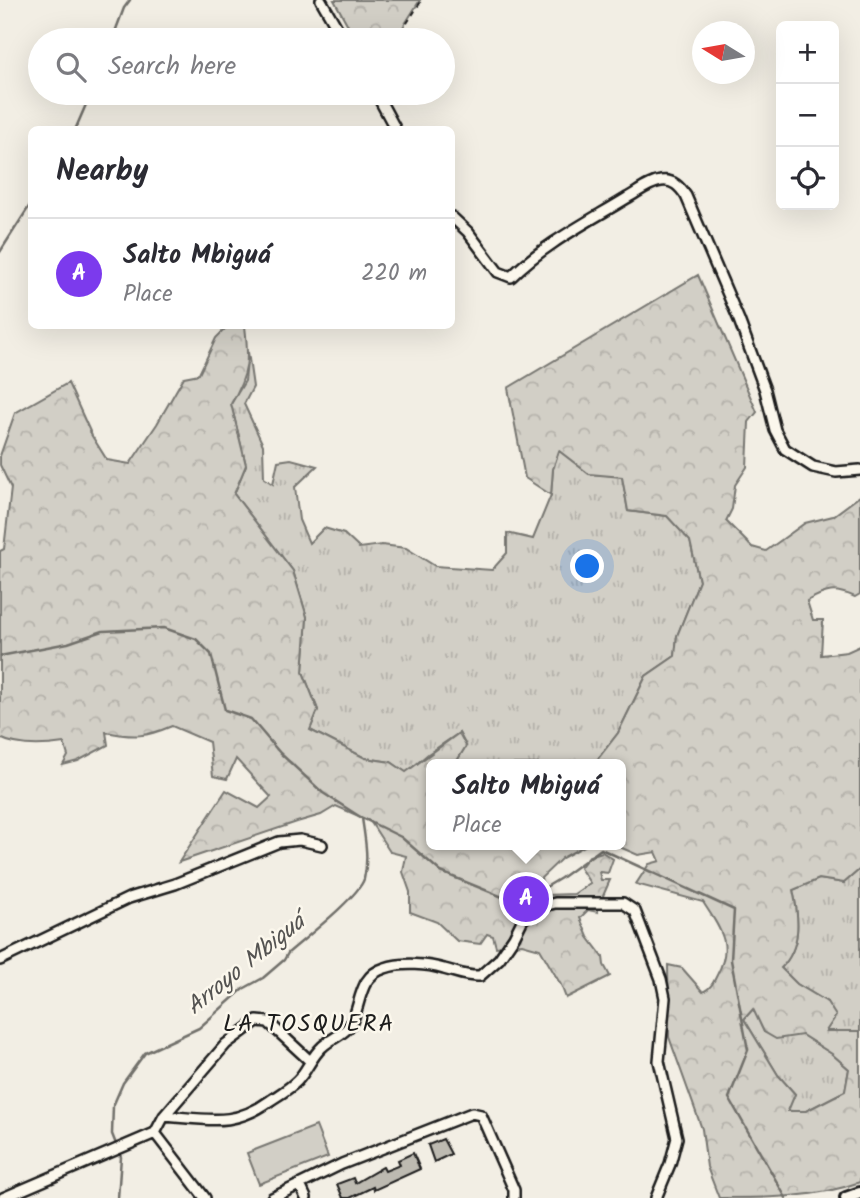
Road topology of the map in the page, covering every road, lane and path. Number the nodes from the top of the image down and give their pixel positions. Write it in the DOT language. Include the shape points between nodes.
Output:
graph roads {
  1 [pos="321,0"];
  2 [pos="422,0"];
  3 [pos="337,28"];
  4 [pos="404,28"];
  5 [pos="382,105"];
  6 [pos="394,126"];
  7 [pos="455,220"];
  8 [pos="860,470"];
  9 [pos="322,845"];
  10 [pos="0,960"];
  11 [pos="310,1061"];
  12 [pos="164,1116"];
  13 [pos="155,1133"];
  14 [pos="300,1185"];
  15 [pos="860,1193"];
  16 [pos="4,1198"];
  17 [pos="205,1198"];
  18 [pos="272,1198"];
  19 [pos="306,1198"];
  20 [pos="514,1198"];
  21 [pos="656,1198"];
  22 [pos="846,1198"];
  1 -- 3 [label="street"];
  2 -- 4 [label="path"];
  5 -- 6 [label="street"];
  7 -- 8 [label="street" via="498,272 511,277 577,228 646,186 663,180 678,184 739,320 785,449 813,467 836,472"];
  9 -- 10 [label="street" via="279,842 129,898"];
  11 -- 12 [label="street" via="296,1083 239,1119"];
  11 -- 12 [label="street" via="268,1023 257,1021 226,1044"];
  11 -- 21 [label="street" via="351,1023 362,986 374,973 405,965 480,976 499,959 523,919 540,907 623,903 635,911 665,998 659,1061 677,1138"];
  12 -- 13 [label="street"];
  13 -- 16 [label="street"];
  13 -- 17 [label="street"];
  14 -- 18 [label="street"];
  14 -- 19 [label="street"];
  14 -- 20 [label="street" via="471,1113 481,1115"];
  15 -- 22 [label="street"];
}
